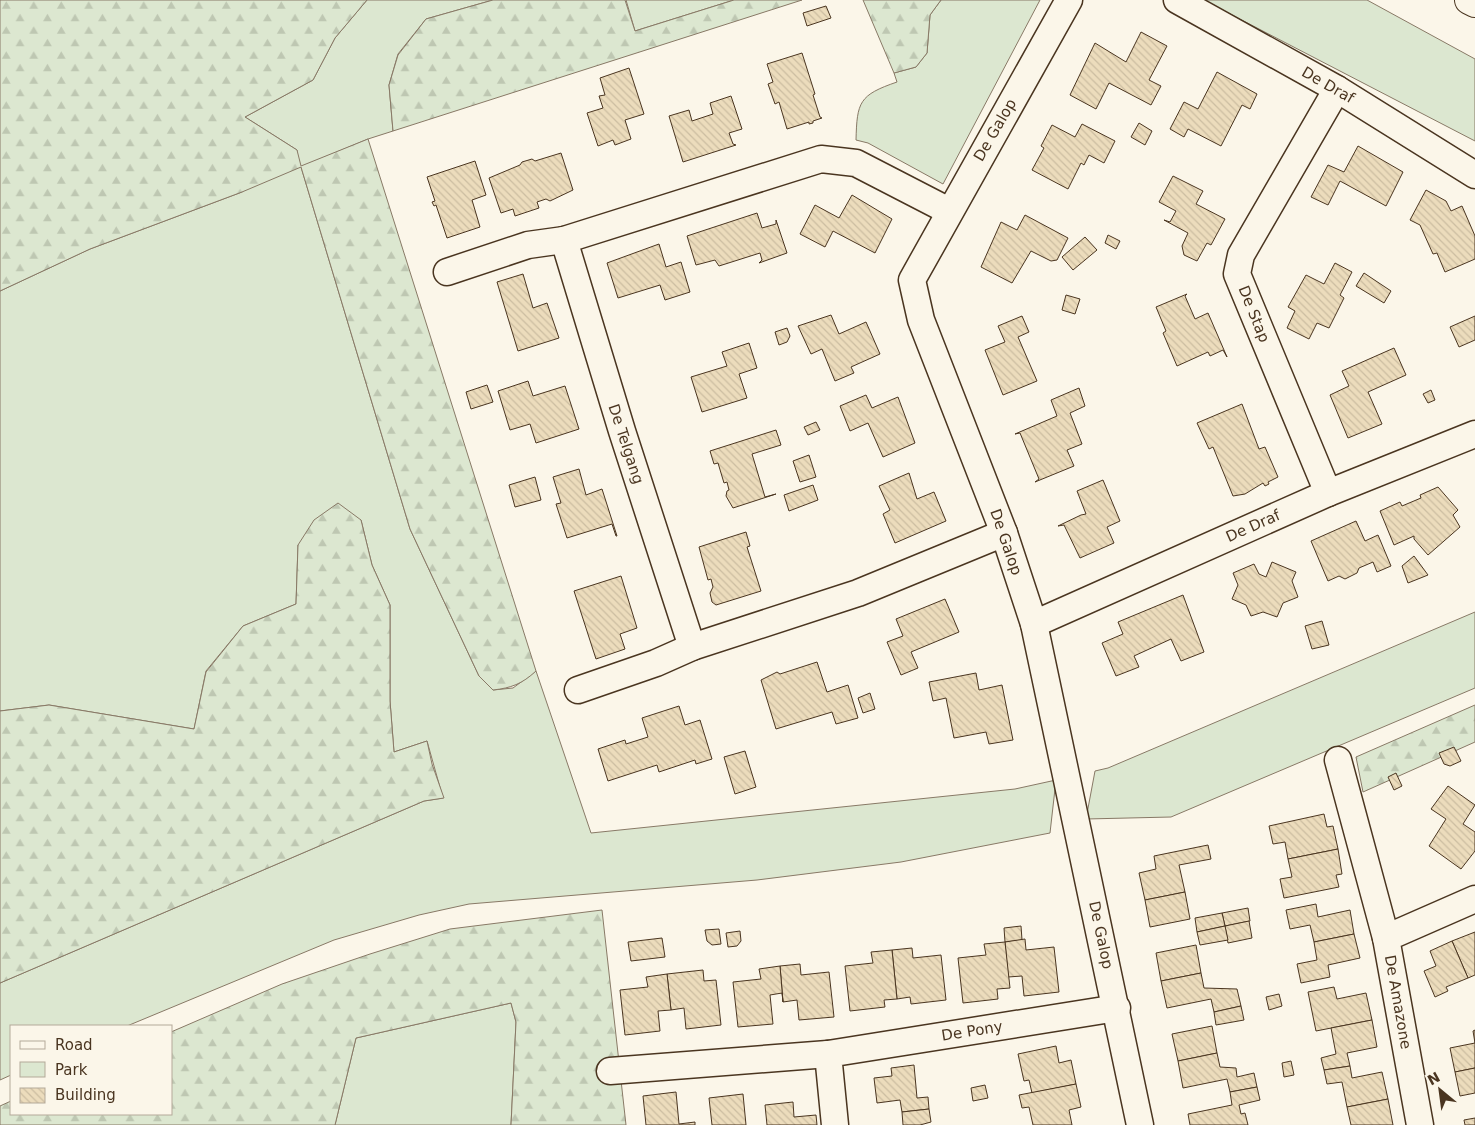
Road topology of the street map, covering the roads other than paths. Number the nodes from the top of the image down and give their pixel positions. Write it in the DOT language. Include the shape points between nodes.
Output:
graph roads {
  1 [pos="1068,0"];
  2 [pos="1177,0"];
  3 [pos="1469,0"];
  4 [pos="1475,3"];
  5 [pos="1337,89"];
  6 [pos="1475,175"];
  7 [pos="949,211"];
  8 [pos="564,240"];
  9 [pos="447,272"];
  10 [pos="1475,434"];
  11 [pos="1328,493"];
  12 [pos="1004,533"];
  13 [pos="1034,624"];
  14 [pos="692,647"];
  15 [pos="578,690"];
  16 [pos="1338,760"];
  17 [pos="1475,899"];
  18 [pos="1386,938"];
  19 [pos="1117,1008"];
  20 [pos="828,1054"];
  21 [pos="610,1071"];
  22 [pos="835,1125"];
  23 [pos="1140,1125"];
  24 [pos="1420,1125"];
  1 -- 7 [label="street, De Galop"];
  2 -- 5 [label="street, De Draf"];
  3 -- 4 [label="street"];
  5 -- 6 [label="street, De Draf"];
  5 -- 11 [label="street, De Stap" via="1241,255 1237,274"];
  7 -- 8 [label="street" via="856,163 821,159"];
  7 -- 12 [label="street, De Galop" via="912,280 921,320"];
  8 -- 9 [label="street" via="528,245"];
  8 -- 14 [label="street, De Telgang"];
  10 -- 11 [label="street, De Draf"];
  11 -- 13 [label="street, De Draf"];
  12 -- 13 [label="street, De Galop"];
  12 -- 14 [label="street" via="858,593"];
  13 -- 19 [label="street, De Galop"];
  14 -- 15 [label="street"];
  16 -- 18 [label="street, De Amazone"];
  17 -- 18 [label="street, De Amazone"];
  18 -- 24 [label="street, De Amazone"];
  19 -- 20 [label="street, De Pony"];
  19 -- 23 [label="street, De Galop"];
  20 -- 21 [label="street, De Pony"];
  20 -- 22 [label="street"];
}
